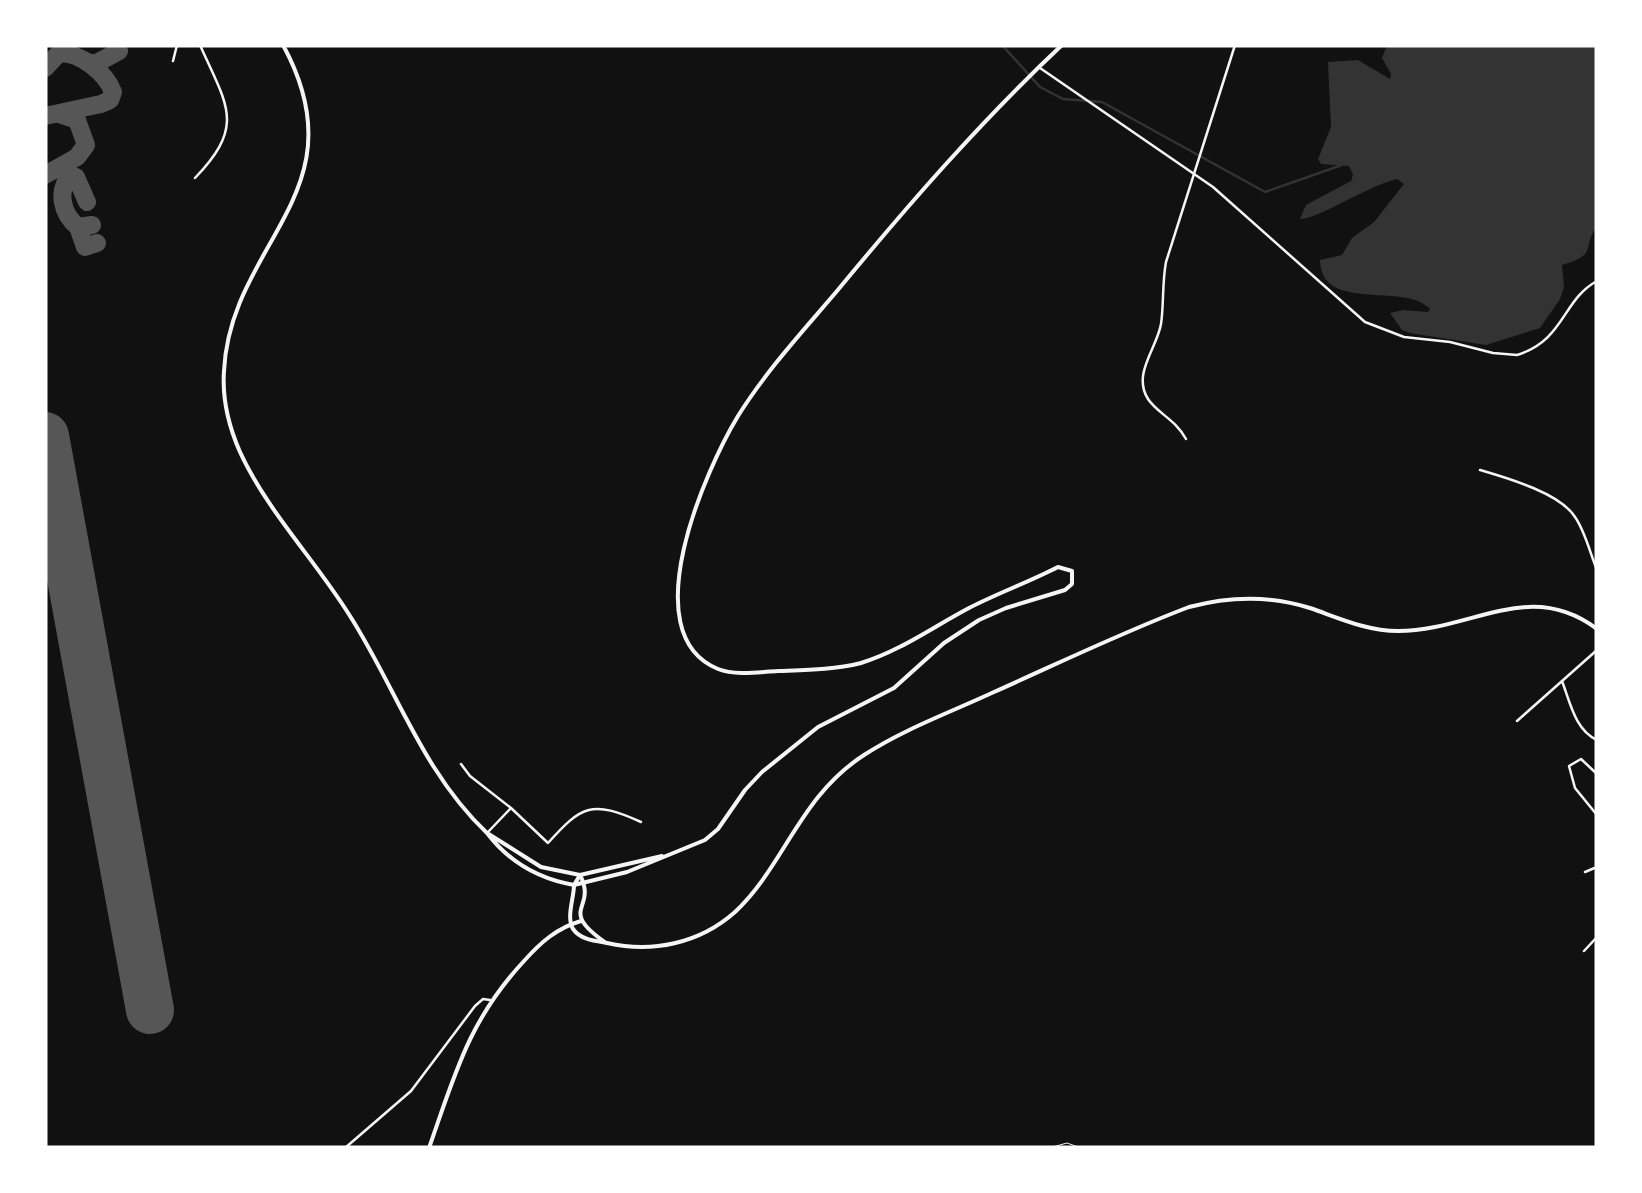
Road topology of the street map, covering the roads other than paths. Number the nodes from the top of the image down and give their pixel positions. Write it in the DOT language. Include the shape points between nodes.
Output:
graph roads {
  1 [pos="177,45"];
  2 [pos="200,45"];
  3 [pos="283,45"];
  4 [pos="1062,45"];
  5 [pos="1235,45"];
  6 [pos="173,61"];
  7 [pos="1039,67"];
  8 [pos="1194,172"];
  9 [pos="195,178"];
  10 [pos="1597,281"];
  11 [pos="1186,438"];
  12 [pos="1480,470"];
  13 [pos="1597,570"];
  14 [pos="1597,628"];
  15 [pos="1597,650"];
  16 [pos="1561,679"];
  17 [pos="1516,721"];
  18 [pos="1597,740"];
  19 [pos="462,764"];
  20 [pos="1597,774"];
  21 [pos="511,808"];
  22 [pos="1597,815"];
  23 [pos="641,822"];
  24 [pos="487,833"];
  25 [pos="667,855"];
  26 [pos="1597,868"];
  27 [pos="1585,872"];
  28 [pos="580,875"];
  29 [pos="585,884"];
  30 [pos="574,885"];
  31 [pos="581,921"];
  32 [pos="570,924"];
  33 [pos="1597,936"];
  34 [pos="606,943"];
  35 [pos="1584,952"];
  36 [pos="490,1000"];
  37 [pos="345,1148"];
  38 [pos="428,1148"];
  1 -- 6 [label="street"];
  2 -- 9 [label="street" via="228,124 220,150"];
  3 -- 24 [label="main road" via="308,112 306,163 296,200 230,334 223,381 229,421 248,466 360,631 433,767"];
  4 -- 7 [label="main road"];
  5 -- 8 [label="street"];
  7 -- 8 [label="street"];
  7 -- 25 [label="main road" via="936,174 746,403 698,499 678,612 694,652 718,669 828,669 904,645 1058,567 1072,571 1072,584 952,636 894,688 799,741 751,783 711,836"];
  8 -- 10 [label="street" via="1355,314 1404,337 1518,355 1558,328 1582,291"];
  8 -- 11 [label="street" via="1166,262 1160,326 1144,374 1149,400"];
  12 -- 13 [label="street" via="1569,509"];
  14 -- 34 [label="main road" via="1569,611 1538,605 1398,631 1262,598 1189,607 862,756 808,808 747,899 708,931 653,948"];
  15 -- 16 [label="street"];
  16 -- 17 [label="street"];
  16 -- 18 [label="street" via="1580,725"];
  19 -- 21 [label="street"];
  20 -- 22 [label="street" via="1580,759 1569,766 1575,788"];
  21 -- 23 [label="street" via="548,843 588,808"];
  21 -- 24 [label="street"];
  24 -- 28 [label="main road" via="541,867"];
  24 -- 30 [label="main road" via="530,870"];
  25 -- 28 [label="main road"];
  25 -- 29 [label="main road"];
  26 -- 27 [label="street"];
  28 -- 29 [label="main road"];
  28 -- 30 [label="main road"];
  29 -- 30 [label="main road"];
  29 -- 31 [label="main road"];
  30 -- 32 [label="main road"];
  31 -- 32 [label="main road"];
  31 -- 34 [label="main road"];
  32 -- 34 [label="main road" via="582,937"];
  32 -- 36 [label="main road" via="534,950"];
  33 -- 35 [label="street"];
  36 -- 37 [label="street" via="475,1006 411,1091"];
  36 -- 38 [label="main road"];
}
